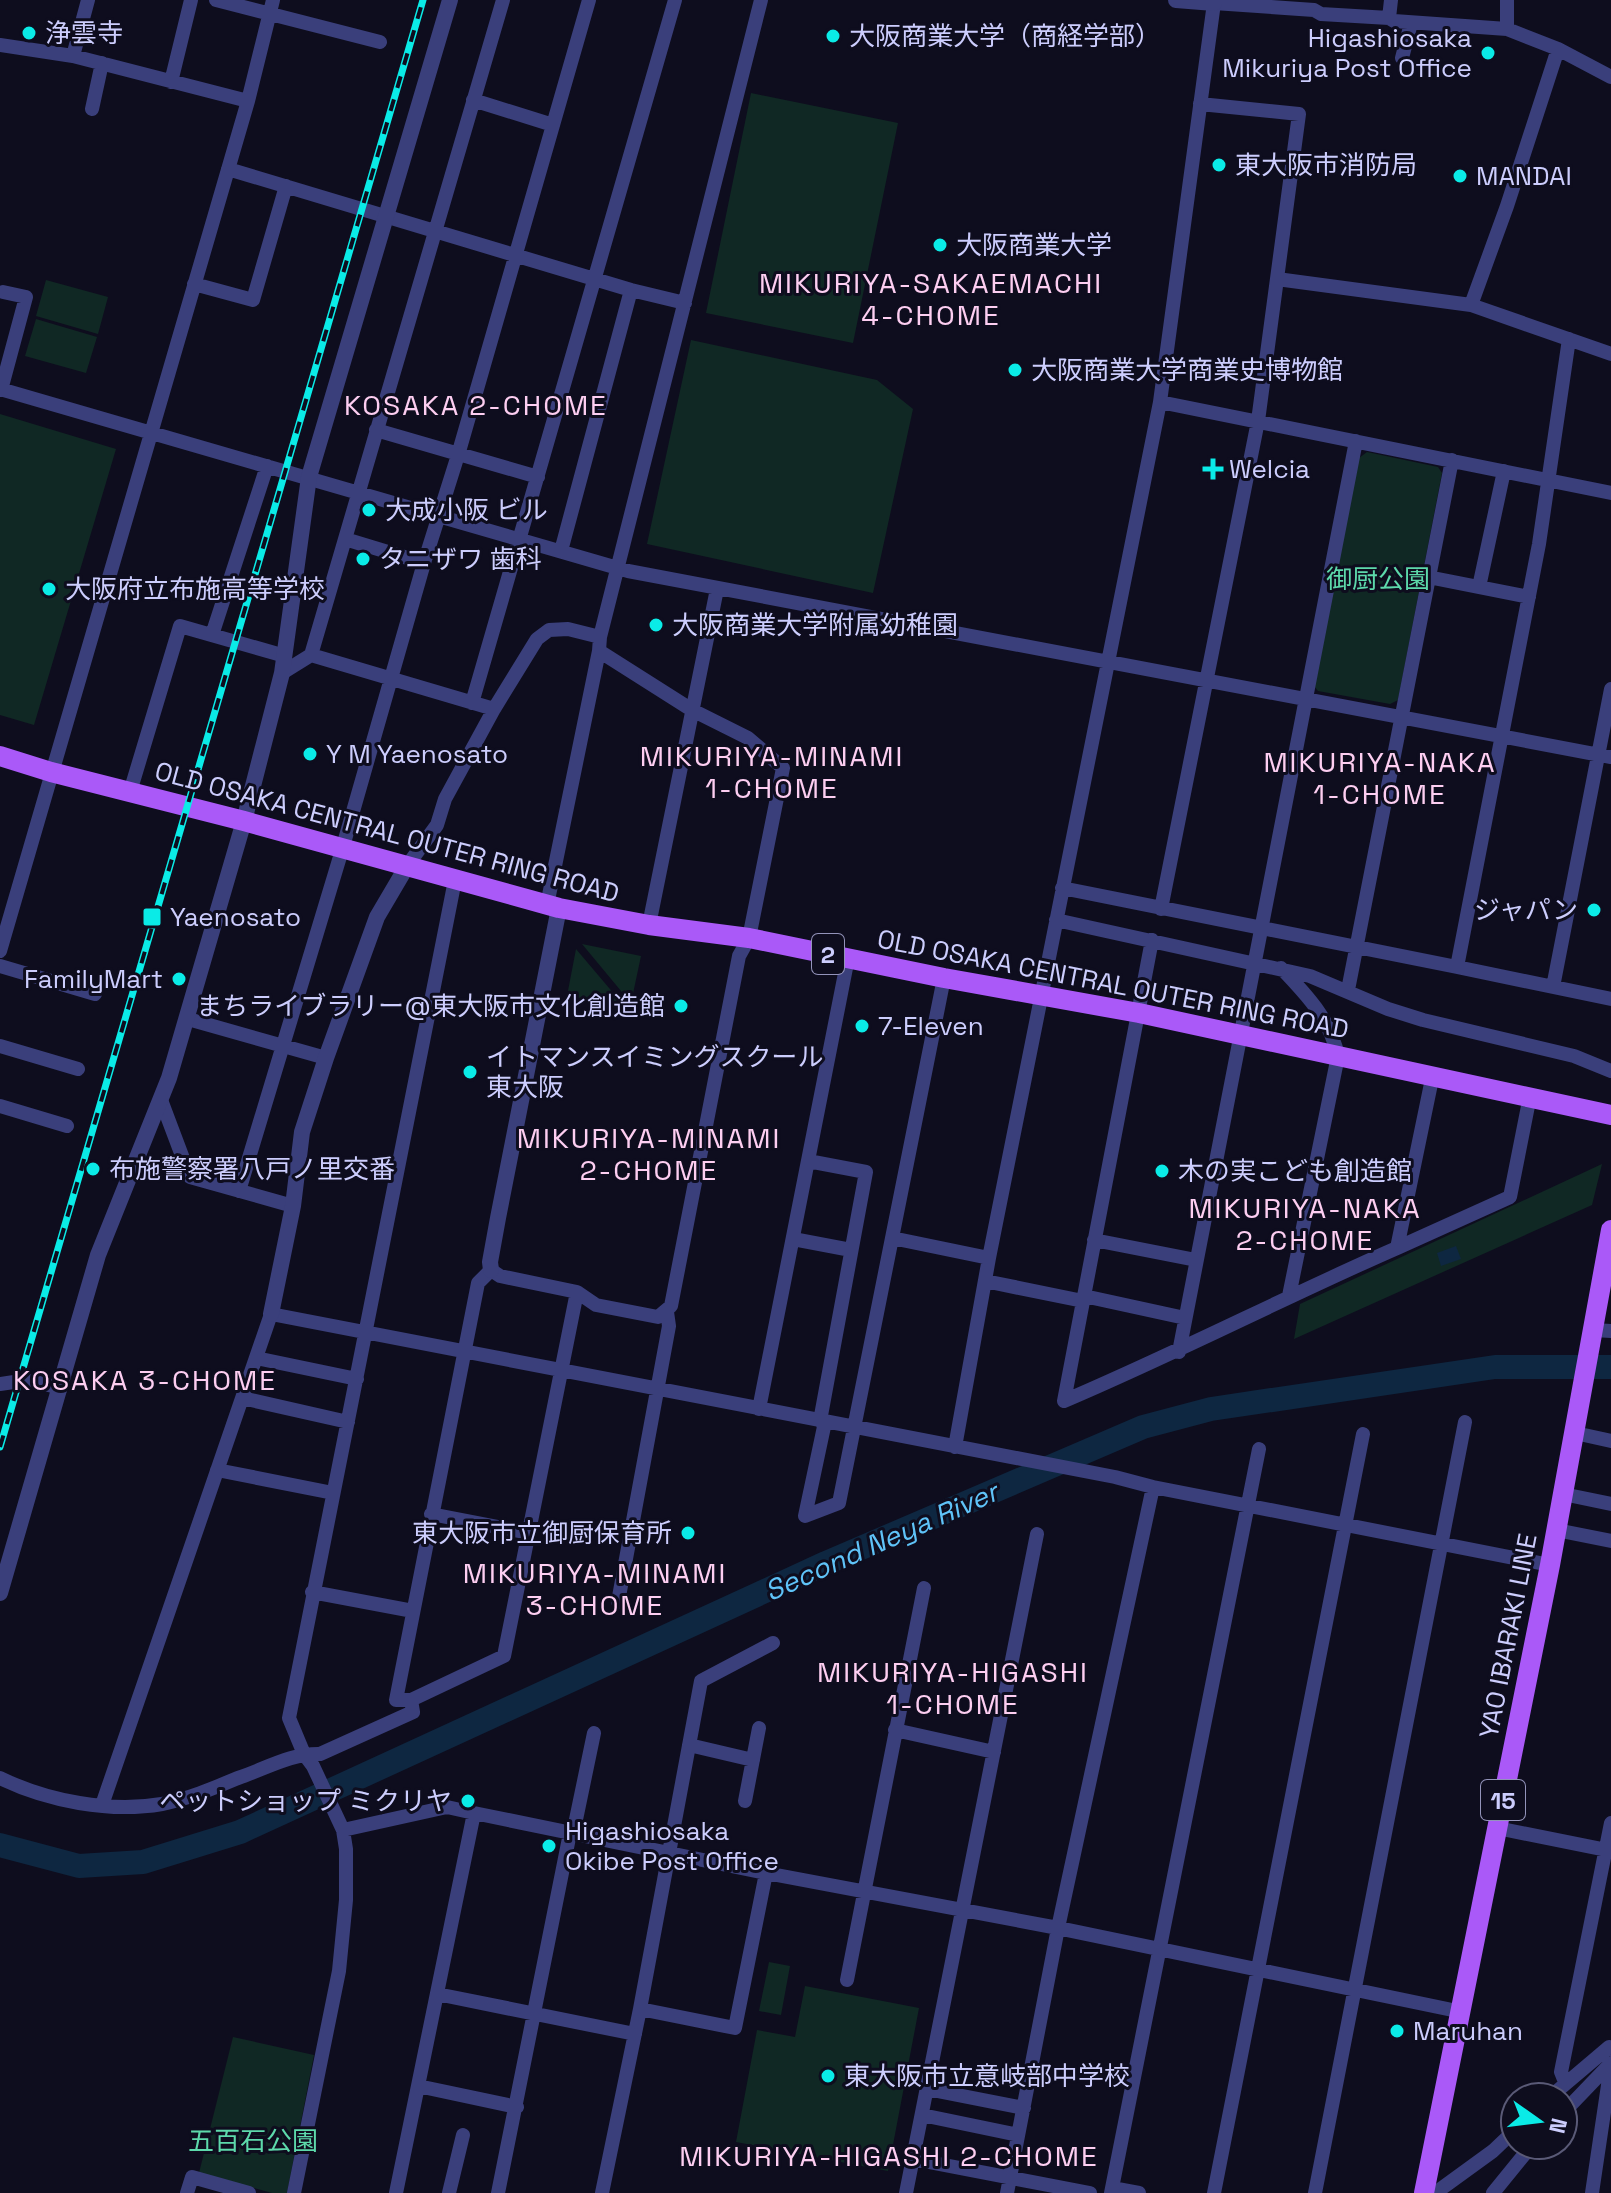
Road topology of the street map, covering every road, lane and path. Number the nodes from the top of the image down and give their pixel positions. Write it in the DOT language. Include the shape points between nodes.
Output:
graph roads {
  1 [pos="88,0"];
  2 [pos="191,0"];
  3 [pos="216,0"];
  4 [pos="450,0"];
  5 [pos="503,0"];
  6 [pos="589,0"];
  7 [pos="675,0"];
  8 [pos="761,0"];
  9 [pos="1176,0"];
  10 [pos="1391,0"];
  11 [pos="1507,0"];
  12 [pos="1214,1"];
  13 [pos="1315,5"];
  14 [pos="272,6"];
  15 [pos="1389,18"];
  16 [pos="1411,23"];
  17 [pos="1507,29"];
  18 [pos="380,42"];
  19 [pos="0,45"];
  20 [pos="1558,49"];
  21 [pos="73,56"];
  22 [pos="1402,58"];
  23 [pos="102,63"];
  24 [pos="1611,77"];
  25 [pos="171,82"];
  26 [pos="473,100"];
  27 [pos="248,101"];
  28 [pos="1200,104"];
  29 [pos="92,109"];
  30 [pos="553,125"];
  31 [pos="228,169"];
  32 [pos="286,186"];
  33 [pos="388,216"];
  34 [pos="435,229"];
  35 [pos="516,254"];
  36 [pos="596,277"];
  37 [pos="1277,279"];
  38 [pos="194,284"];
  39 [pos="631,290"];
  40 [pos="3,292"];
  41 [pos="685,303"];
  42 [pos="1471,305"];
  43 [pos="8,334"];
  44 [pos="1569,339"];
  45 [pos="1611,354"];
  46 [pos="0,390"];
  47 [pos="1160,402"];
  48 [pos="1258,421"];
  49 [pos="376,430"];
  50 [pos="150,433"];
  51 [pos="1356,441"];
  52 [pos="458,455"];
  53 [pos="1452,460"];
  54 [pos="267,466"];
  55 [pos="1504,471"];
  56 [pos="309,477"];
  57 [pos="538,477"];
  58 [pos="1550,482"];
  59 [pos="358,492"];
  60 [pos="1611,493"];
  61 [pos="438,515"];
  62 [pos="345,539"];
  63 [pos="519,540"];
  64 [pos="561,551"];
  65 [pos="424,563"];
  66 [pos="616,568"];
  67 [pos="1428,577"];
  68 [pos="1479,587"];
  69 [pos="717,589"];
  70 [pos="1529,597"];
  71 [pos="212,635"];
  72 [pos="599,644"];
  73 [pos="311,655"];
  74 [pos="1106,662"];
  75 [pos="283,665"];
  76 [pos="390,679"];
  77 [pos="1205,681"];
  78 [pos="1611,689"];
  79 [pos="1305,699"];
  80 [pos="472,703"];
  81 [pos="494,709"];
  82 [pos="692,710"];
  83 [pos="1400,717"];
  84 [pos="1501,736"];
  85 [pos="1604,755"];
  86 [pos="0,756"];
  87 [pos="51,772"];
  88 [pos="130,792"];
  89 [pos="244,821"];
  90 [pos="342,850"];
  91 [pos="407,866"];
  92 [pos="455,880"];
  93 [pos="1062,888"];
  94 [pos="553,907"];
  95 [pos="1161,909"];
  96 [pos="1056,920"];
  97 [pos="649,925"];
  98 [pos="1261,927"];
  99 [pos="749,938"];
  100 [pos="1152,940"];
  101 [pos="1357,946"];
  102 [pos="0,951"];
  103 [pos="848,958"];
  104 [pos="1254,961"];
  105 [pos="0,966"];
  106 [pos="1457,967"];
  107 [pos="1281,968"];
  108 [pos="944,978"];
  109 [pos="1553,987"];
  110 [pos="1348,990"];
  111 [pos="95,994"];
  112 [pos="1042,994"];
  113 [pos="1611,999"];
  114 [pos="1139,1013"];
  115 [pos="188,1019"];
  116 [pos="1238,1035"];
  117 [pos="282,1045"];
  118 [pos="0,1046"];
  119 [pos="1338,1056"];
  120 [pos="326,1058"];
  121 [pos="78,1069"];
  122 [pos="1611,1071"];
  123 [pos="1433,1074"];
  124 [pos="1530,1096"];
  125 [pos="161,1100"];
  126 [pos="0,1106"];
  127 [pos="1611,1115"];
  128 [pos="67,1126"];
  129 [pos="808,1161"];
  130 [pos="239,1191"];
  131 [pos="293,1206"];
  132 [pos="1611,1230"];
  133 [pos="892,1238"];
  134 [pos="793,1239"];
  135 [pos="1094,1240"];
  136 [pos="1397,1248"];
  137 [pos="851,1250"];
  138 [pos="989,1258"];
  139 [pos="1196,1260"];
  140 [pos="491,1270"];
  141 [pos="985,1281"];
  142 [pos="577,1292"];
  143 [pos="1289,1296"];
  144 [pos="1084,1298"];
  145 [pos="667,1312"];
  146 [pos="271,1314"];
  147 [pos="1185,1318"];
  148 [pos="367,1331"];
  149 [pos="1603,1331"];
  150 [pos="464,1351"];
  151 [pos="1179,1352"];
  152 [pos="256,1358"];
  153 [pos="561,1370"];
  154 [pos="357,1379"];
  155 [pos="0,1384"];
  156 [pos="61,1388"];
  157 [pos="657,1389"];
  158 [pos="242,1398"];
  159 [pos="759,1409"];
  160 [pos="822,1421"];
  161 [pos="348,1422"];
  162 [pos="1465,1422"];
  163 [pos="855,1428"];
  164 [pos="1575,1433"];
  165 [pos="1363,1434"];
  166 [pos="1611,1441"];
  167 [pos="955,1447"];
  168 [pos="1259,1449"];
  169 [pos="217,1470"];
  170 [pos="1153,1487"];
  171 [pos="333,1493"];
  172 [pos="1563,1494"];
  173 [pos="1611,1504"];
  174 [pos="1247,1506"];
  175 [pos="431,1514"];
  176 [pos="1344,1525"];
  177 [pos="1556,1530"];
  178 [pos="529,1533"];
  179 [pos="1037,1534"];
  180 [pos="1611,1541"];
  181 [pos="1441,1544"];
  182 [pos="1550,1565"];
  183 [pos="924,1588"];
  184 [pos="312,1592"];
  185 [pos="0,1593"];
  186 [pos="618,1602"];
  187 [pos="413,1611"];
  188 [pos="773,1643"];
  189 [pos="411,1700"];
  190 [pos="759,1728"];
  191 [pos="895,1730"];
  192 [pos="594,1733"];
  193 [pos="689,1745"];
  194 [pos="994,1752"];
  195 [pos="309,1760"];
  196 [pos="753,1760"];
  197 [pos="0,1778"];
  198 [pos="745,1801"];
  199 [pos="102,1805"];
  200 [pos="474,1813"];
  201 [pos="1611,1823"];
  202 [pos="1497,1828"];
  203 [pos="343,1830"];
  204 [pos="572,1834"];
  205 [pos="1608,1850"];
  206 [pos="669,1853"];
  207 [pos="766,1873"];
  208 [pos="864,1890"];
  209 [pos="963,1910"];
  210 [pos="1058,1928"];
  211 [pos="1160,1949"];
  212 [pos="1258,1969"];
  213 [pos="847,1980"];
  214 [pos="1355,1990"];
  215 [pos="437,1994"];
  216 [pos="640,2009"];
  217 [pos="1462,2012"];
  218 [pos="535,2013"];
  219 [pos="635,2034"];
  220 [pos="1611,2049"];
  221 [pos="1611,2064"];
  222 [pos="1565,2081"];
  223 [pos="1566,2081"];
  224 [pos="418,2086"];
  225 [pos="927,2089"];
  226 [pos="1579,2097"];
  227 [pos="517,2107"];
  228 [pos="1024,2108"];
  229 [pos="1608,2111"];
  230 [pos="922,2115"];
  231 [pos="463,2135"];
  232 [pos="1018,2135"];
  233 [pos="1499,2145"];
  234 [pos="913,2159"];
  235 [pos="1519,2161"];
  236 [pos="1010,2178"];
  237 [pos="1111,2190"];
  238 [pos="1424,2192"];
  239 [pos="187,2193"];
  240 [pos="249,2193"];
  241 [pos="294,2193"];
  242 [pos="396,2193"];
  243 [pos="449,2193"];
  244 [pos="498,2193"];
  245 [pos="602,2193"];
  246 [pos="906,2193"];
  247 [pos="1007,2193"];
  248 [pos="1090,2193"];
  249 [pos="1139,2193"];
  250 [pos="1214,2193"];
  251 [pos="1315,2193"];
  252 [pos="1493,2193"];
  253 [pos="1592,2193"];
  1 -- 21 [label="street"];
  2 -- 25 [label="street"];
  3 -- 14 [label="street"];
  4 -- 33 [label="street"];
  5 -- 26 [label="street"];
  6 -- 30 [label="street"];
  7 -- 36 [label="street"];
  8 -- 41 [label="street"];
  9 -- 12 [label="street"];
  10 -- 15 [label="street"];
  11 -- 17 [label="street"];
  12 -- 13 [label="street"];
  12 -- 28 [label="street"];
  13 -- 15 [label="street" via="1321,14"];
  14 -- 18 [label="street"];
  14 -- 27 [label="street"];
  15 -- 16 [label="street"];
  16 -- 17 [label="street"];
  16 -- 22 [label="street"];
  17 -- 20 [label="street"];
  19 -- 21 [label="street"];
  20 -- 24 [label="street"];
  20 -- 42 [label="street"];
  21 -- 23 [label="street"];
  23 -- 25 [label="street"];
  23 -- 29 [label="street"];
  25 -- 27 [label="street"];
  26 -- 30 [label="street"];
  26 -- 34 [label="street"];
  27 -- 31 [label="street"];
  28 -- 37 [label="street" via="1299,114"];
  28 -- 47 [label="street"];
  30 -- 35 [label="street"];
  31 -- 32 [label="street"];
  31 -- 38 [label="street"];
  32 -- 33 [label="street"];
  32 -- 38 [label="street" via="253,300"];
  33 -- 34 [label="street"];
  33 -- 56 [label="street"];
  34 -- 35 [label="street"];
  34 -- 49 [label="street"];
  35 -- 36 [label="street"];
  35 -- 52 [label="street"];
  36 -- 39 [label="street"];
  36 -- 57 [label="street"];
  37 -- 42 [label="street"];
  37 -- 48 [label="street"];
  38 -- 50 [label="street"];
  39 -- 41 [label="street"];
  39 -- 64 [label="street"];
  40 -- 43 [label="street" via="26,297"];
  41 -- 66 [label="street"];
  42 -- 44 [label="street"];
  43 -- 46 [label="street"];
  44 -- 45 [label="street"];
  44 -- 58 [label="street"];
  46 -- 50 [label="street"];
  47 -- 48 [label="street"];
  47 -- 74 [label="street"];
  48 -- 51 [label="street"];
  48 -- 77 [label="street"];
  49 -- 52 [label="street"];
  49 -- 59 [label="street"];
  50 -- 54 [label="street"];
  50 -- 87 [label="street"];
  51 -- 53 [label="street"];
  51 -- 79 [label="street"];
  52 -- 57 [label="street"];
  52 -- 61 [label="street"];
  53 -- 55 [label="street"];
  53 -- 67 [label="street"];
  54 -- 56 [label="street"];
  54 -- 71 [label="street"];
  55 -- 58 [label="street"];
  55 -- 68 [label="street"];
  56 -- 59 [label="street"];
  56 -- 75 [label="street"];
  57 -- 63 [label="street"];
  58 -- 60 [label="street"];
  58 -- 70 [label="street"];
  59 -- 61 [label="street"];
  59 -- 62 [label="street"];
  61 -- 63 [label="street"];
  61 -- 65 [label="street"];
  62 -- 65 [label="street"];
  62 -- 73 [label="street"];
  63 -- 64 [label="street"];
  63 -- 80 [label="street"];
  64 -- 66 [label="street"];
  65 -- 76 [label="street"];
  66 -- 69 [label="street"];
  66 -- 72 [label="street"];
  67 -- 68 [label="street"];
  67 -- 83 [label="street"];
  68 -- 70 [label="street"];
  69 -- 74 [label="street"];
  69 -- 82 [label="street"];
  70 -- 84 [label="street"];
  71 -- 75 [label="street"];
  71 -- 88 [label="street" via="180,626"];
  72 -- 81 [label="street" via="568,629 549,630 537,639"];
  72 -- 82 [label="street"];
  72 -- 94 [label="street"];
  73 -- 75 [label="street"];
  73 -- 76 [label="street"];
  74 -- 77 [label="street"];
  74 -- 93 [label="street"];
  75 -- 89 [label="street"];
  76 -- 80 [label="street"];
  76 -- 90 [label="street"];
  77 -- 79 [label="street"];
  77 -- 95 [label="street"];
  78 -- 85 [label="street"];
  79 -- 83 [label="street"];
  79 -- 98 [label="street"];
  80 -- 81 [label="street"];
  81 -- 91 [label="street" via="445,799 437,825"];
  82 -- 97 [label="street"];
  82 -- 99 [label="street" via="748,738 783,768"];
  83 -- 84 [label="street"];
  83 -- 101 [label="street"];
  84 -- 85 [label="street"];
  84 -- 106 [label="street"];
  85 -- 109 [label="street"];
  86 -- 87 [label="main road, OLD OSAKA CENTRAL OUTER RING ROAD / 2"];
  87 -- 88 [label="main road, OLD OSAKA CENTRAL OUTER RING ROAD / 2"];
  87 -- 102 [label="street"];
  88 -- 89 [label="main road, OLD OSAKA CENTRAL OUTER RING ROAD / 2"];
  89 -- 90 [label="main road, OLD OSAKA CENTRAL OUTER RING ROAD / 2"];
  89 -- 115 [label="street"];
  90 -- 91 [label="main road, OLD OSAKA CENTRAL OUTER RING ROAD / 2"];
  90 -- 117 [label="street"];
  91 -- 92 [label="main road, OLD OSAKA CENTRAL OUTER RING ROAD / 2"];
  91 -- 120 [label="street" via="377,917"];
  92 -- 94 [label="main road, OLD OSAKA CENTRAL OUTER RING ROAD / 2"];
  92 -- 148 [label="street"];
  93 -- 95 [label="street"];
  93 -- 96 [label="street"];
  94 -- 97 [label="main road, OLD OSAKA CENTRAL OUTER RING ROAD / 2"];
  94 -- 140 [label="street"];
  95 -- 98 [label="street"];
  96 -- 100 [label="street"];
  96 -- 112 [label="street"];
  97 -- 99 [label="main road, OLD OSAKA CENTRAL OUTER RING ROAD / 2"];
  98 -- 101 [label="street"];
  98 -- 104 [label="street"];
  99 -- 103 [label="main road, OLD OSAKA CENTRAL OUTER RING ROAD / 2"];
  99 -- 145 [label="street" via="739,956"];
  100 -- 104 [label="street"];
  100 -- 114 [label="street"];
  101 -- 106 [label="street"];
  101 -- 110 [label="street"];
  103 -- 108 [label="main road, OLD OSAKA CENTRAL OUTER RING ROAD / 2"];
  103 -- 129 [label="street"];
  104 -- 107 [label="street"];
  104 -- 116 [label="street"];
  105 -- 111 [label="street"];
  106 -- 109 [label="street"];
  107 -- 110 [label="street"];
  107 -- 119 [label="street" via="1321,1015"];
  108 -- 112 [label="main road, OLD OSAKA CENTRAL OUTER RING ROAD / 2"];
  108 -- 133 [label="street"];
  109 -- 113 [label="street"];
  110 -- 122 [label="street" via="1423,1020 1574,1056"];
  112 -- 114 [label="main road, OLD OSAKA CENTRAL OUTER RING ROAD / 2"];
  112 -- 138 [label="street"];
  114 -- 116 [label="main road, OLD OSAKA CENTRAL OUTER RING ROAD / 2"];
  114 -- 135 [label="street"];
  115 -- 117 [label="street"];
  115 -- 125 [label="street"];
  116 -- 119 [label="main road, OLD OSAKA CENTRAL OUTER RING ROAD / 2"];
  116 -- 139 [label="street"];
  117 -- 120 [label="street"];
  117 -- 130 [label="street"];
  118 -- 121 [label="street"];
  119 -- 123 [label="main road, OLD OSAKA CENTRAL OUTER RING ROAD / 2"];
  119 -- 143 [label="street"];
  120 -- 131 [label="street" via="302,1132"];
  123 -- 124 [label="main road, OLD OSAKA CENTRAL OUTER RING ROAD / 2"];
  123 -- 136 [label="street"];
  124 -- 127 [label="main road, OLD OSAKA CENTRAL OUTER RING ROAD / 2"];
  124 -- 136 [label="street" via="1510,1197"];
  125 -- 130 [label="street" via="190,1177"];
  125 -- 156 [label="street" via="98,1255"];
  126 -- 128 [label="street"];
  129 -- 134 [label="street"];
  129 -- 137 [label="street" via="866,1172"];
  130 -- 131 [label="street"];
  131 -- 146 [label="street"];
  132 -- 149 [label="main road, YAO IBARAKI LINE / 15"];
  133 -- 138 [label="street"];
  133 -- 163 [label="street"];
  134 -- 137 [label="street"];
  134 -- 159 [label="street"];
  135 -- 139 [label="street"];
  135 -- 144 [label="street"];
  136 -- 143 [label="street"];
  137 -- 160 [label="street"];
  138 -- 141 [label="street"];
  139 -- 147 [label="street"];
  140 -- 142 [label="street"];
  140 -- 150 [label="street" via="478,1283"];
  141 -- 144 [label="street"];
  141 -- 167 [label="street"];
  142 -- 145 [label="street" via="596,1305 658,1317"];
  142 -- 153 [label="street"];
  143 -- 151 [label="street"];
  144 -- 147 [label="street"];
  144 -- 151 [label="street" via="1064,1401"];
  145 -- 157 [label="street"];
  146 -- 148 [label="street"];
  146 -- 152 [label="street"];
  147 -- 151 [label="street"];
  148 -- 150 [label="street"];
  148 -- 154 [label="street"];
  149 -- 164 [label="main road, YAO IBARAKI LINE / 15"];
  150 -- 153 [label="street"];
  150 -- 175 [label="street"];
  152 -- 154 [label="street"];
  152 -- 158 [label="street"];
  153 -- 157 [label="street"];
  153 -- 178 [label="street"];
  154 -- 161 [label="street"];
  155 -- 156 [label="street" via="27,1380"];
  156 -- 185 [label="street"];
  157 -- 159 [label="street"];
  157 -- 186 [label="street"];
  158 -- 161 [label="street"];
  158 -- 169 [label="street"];
  159 -- 160 [label="street"];
  160 -- 163 [label="street"];
  160 -- 163 [label="street" via="805,1516 839,1503"];
  161 -- 171 [label="street"];
  162 -- 181 [label="street"];
  163 -- 167 [label="street"];
  164 -- 166 [label="street"];
  164 -- 172 [label="main road, YAO IBARAKI LINE / 15"];
  165 -- 176 [label="street"];
  167 -- 170 [label="street"];
  168 -- 174 [label="street"];
  169 -- 171 [label="street"];
  169 -- 199 [label="street"];
  170 -- 174 [label="street"];
  170 -- 210 [label="street"];
  171 -- 184 [label="street"];
  172 -- 173 [label="street"];
  172 -- 177 [label="main road, YAO IBARAKI LINE / 15"];
  174 -- 176 [label="street"];
  174 -- 211 [label="street"];
  175 -- 178 [label="street"];
  175 -- 187 [label="street"];
  176 -- 181 [label="street"];
  176 -- 212 [label="street"];
  177 -- 180 [label="street"];
  177 -- 182 [label="main road, YAO IBARAKI LINE / 15"];
  178 -- 189 [label="street" via="504,1656"];
  179 -- 194 [label="street"];
  181 -- 182 [label="street"];
  181 -- 214 [label="street"];
  182 -- 202 [label="main road, YAO IBARAKI LINE / 15"];
  183 -- 191 [label="street"];
  184 -- 187 [label="street"];
  184 -- 195 [label="street" via="289,1718"];
  187 -- 189 [label="street" via="396,1700"];
  188 -- 193 [label="street" via="701,1681"];
  189 -- 195 [label="street" via="413,1712"];
  190 -- 196 [label="street"];
  191 -- 194 [label="street"];
  191 -- 208 [label="street"];
  192 -- 204 [label="street"];
  193 -- 196 [label="street"];
  193 -- 206 [label="street"];
  194 -- 209 [label="street"];
  195 -- 199 [label="street" via="162,1804"];
  195 -- 203 [label="street"];
  196 -- 198 [label="street"];
  197 -- 199 [label="street" via="66,1800"];
  200 -- 203 [label="street" via="447,1807"];
  200 -- 204 [label="street"];
  200 -- 215 [label="street"];
  201 -- 205 [label="street"];
  202 -- 205 [label="street"];
  202 -- 217 [label="main road, YAO IBARAKI LINE / 15"];
  203 -- 241 [label="street" via="346,1900 339,1971"];
  204 -- 206 [label="street"];
  204 -- 218 [label="street"];
  205 -- 222 [label="street" via="1561,2072"];
  206 -- 207 [label="street"];
  206 -- 216 [label="street"];
  207 -- 208 [label="street"];
  207 -- 216 [label="street" via="735,2028"];
  208 -- 209 [label="street"];
  208 -- 213 [label="street"];
  209 -- 210 [label="street"];
  209 -- 225 [label="street"];
  210 -- 211 [label="street"];
  210 -- 228 [label="street"];
  211 -- 212 [label="street"];
  211 -- 237 [label="street"];
  212 -- 214 [label="street"];
  212 -- 250 [label="street"];
  214 -- 217 [label="street"];
  214 -- 251 [label="street"];
  215 -- 218 [label="street"];
  215 -- 224 [label="street"];
  216 -- 219 [label="street"];
  217 -- 238 [label="main road, YAO IBARAKI LINE / 15"];
  218 -- 219 [label="street"];
  218 -- 227 [label="street"];
  219 -- 245 [label="street"];
  220 -- 223 [label="street"];
  221 -- 226 [label="street"];
  221 -- 229 [label="street"];
  224 -- 227 [label="street"];
  224 -- 242 [label="street"];
  225 -- 228 [label="street"];
  225 -- 230 [label="street"];
  227 -- 244 [label="street"];
  228 -- 232 [label="street"];
  229 -- 253 [label="street"];
  230 -- 232 [label="street"];
  230 -- 234 [label="street"];
  231 -- 243 [label="street"];
  232 -- 236 [label="street"];
  233 -- 238 [label="street" via="1438,2191"];
  234 -- 236 [label="street"];
  234 -- 246 [label="street"];
  235 -- 252 [label="street"];
  236 -- 247 [label="street"];
  236 -- 248 [label="street"];
  237 -- 249 [label="street"];
  239 -- 240 [label="street" via="192,2177"];
}
